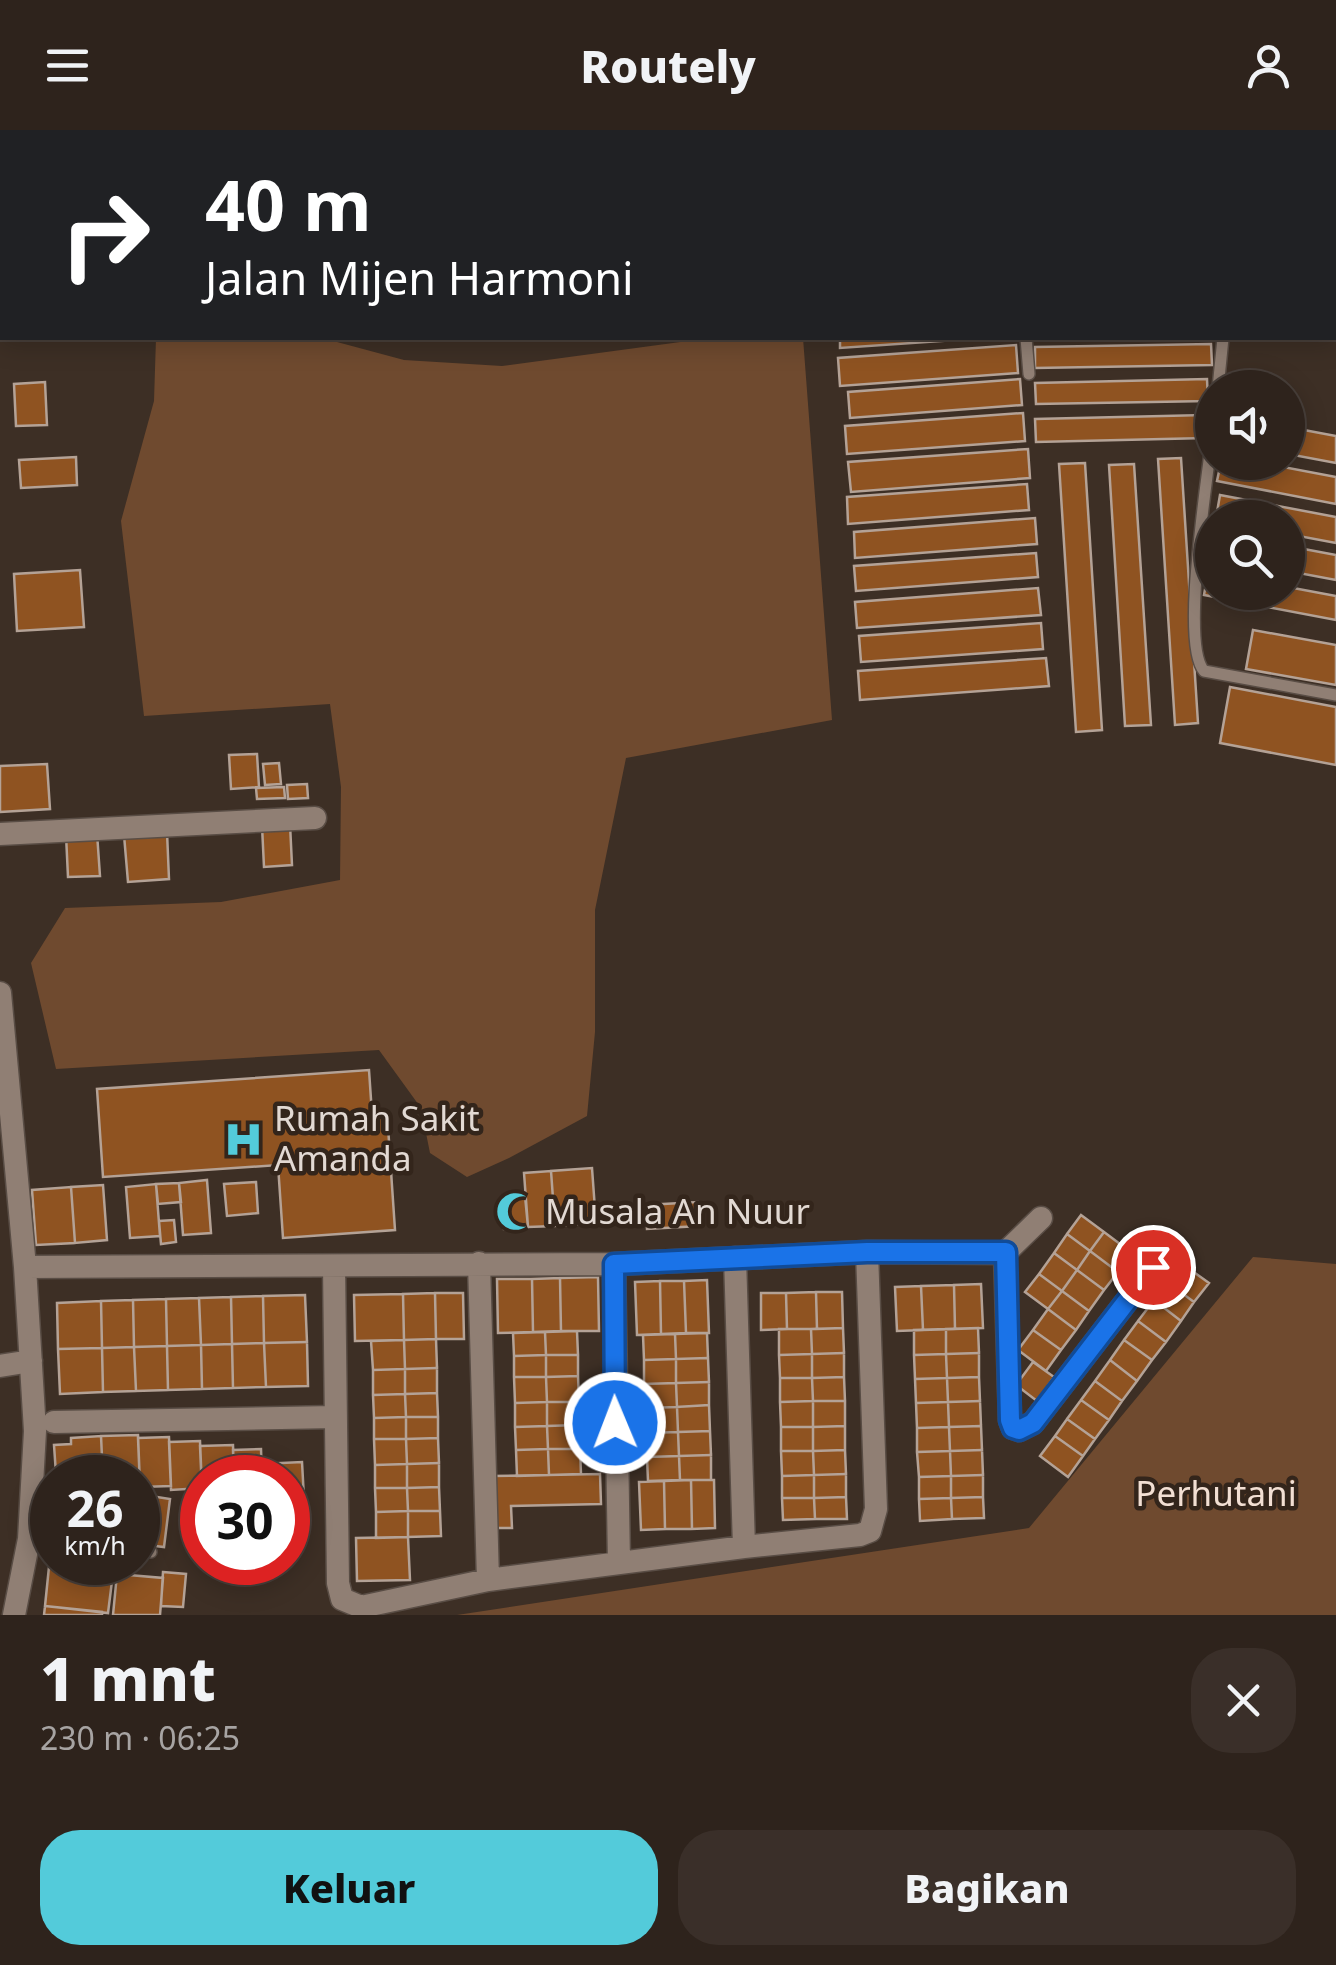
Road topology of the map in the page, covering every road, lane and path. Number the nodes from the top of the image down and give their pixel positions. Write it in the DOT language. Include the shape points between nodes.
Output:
graph roads {
  1 [pos="1026,340"];
  2 [pos="1223,340"];
  3 [pos="1220,370"];
  4 [pos="1029,374"];
  5 [pos="1207,480"];
  6 [pos="1336,695"];
  7 [pos="315,818"];
  8 [pos="0,834"];
  9 [pos="0,992"];
  10 [pos="4,1080"];
  11 [pos="1041,1218"];
  12 [pos="867,1252"];
  13 [pos="1006,1252"];
  14 [pos="735,1258"];
  15 [pos="479,1263"];
  16 [pos="614,1264"];
  17 [pos="334,1266"];
  18 [pos="25,1267"];
  19 [pos="1153,1267"];
  20 [pos="31,1361"];
  21 [pos="0,1366"];
  22 [pos="334,1417"];
  23 [pos="54,1422"];
  24 [pos="28,1539"];
  25 [pos="744,1547"];
  26 [pos="618,1563"];
  27 [pos="488,1580"];
  28 [pos="14,1615"];
  1 -- 4 [label="lane"];
  2 -- 3 [label="lane"];
  5 -- 6 [label="lane" via="1196,586 1198,664 1204,672"];
  7 -- 8 [label="street"];
  9 -- 10 [label="street"];
  10 -- 18 [label="street"];
  11 -- 13 [label="street"];
  12 -- 13 [label="street"];
  12 -- 14 [label="street"];
  12 -- 25 [label="street" via="870,1531"];
  13 -- 19 [label="street" via="1010,1420 1019,1430 1033,1423"];
  14 -- 16 [label="street"];
  14 -- 25 [label="street"];
  15 -- 16 [label="street"];
  15 -- 17 [label="street"];
  15 -- 27 [label="street"];
  16 -- 26 [label="street"];
  17 -- 18 [label="street"];
  17 -- 22 [label="street"];
  18 -- 20 [label="street"];
  20 -- 21 [label="street"];
  20 -- 24 [label="street" via="35,1430"];
  22 -- 23 [label="street"];
  22 -- 27 [label="street" via="342,1600 361,1607"];
  24 -- 28 [label="street"];
  25 -- 26 [label="street"];
  26 -- 27 [label="street"];
}
